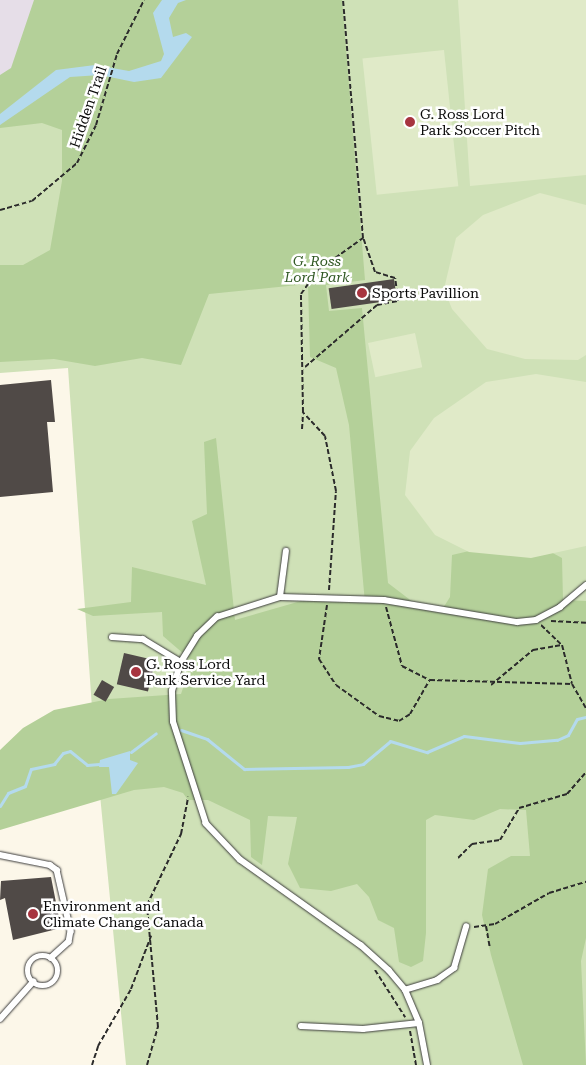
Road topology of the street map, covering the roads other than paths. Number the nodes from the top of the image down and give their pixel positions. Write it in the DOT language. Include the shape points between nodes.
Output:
graph roads {
  1 [pos="286,551"];
  2 [pos="586,585"];
  3 [pos="280,597"];
  4 [pos="112,637"];
  5 [pos="181,662"];
  6 [pos="0,855"];
  7 [pos="466,927"];
  8 [pos="52,958"];
  9 [pos="33,982"];
  10 [pos="405,990"];
  11 [pos="0,1020"];
  12 [pos="419,1023"];
  13 [pos="301,1026"];
  14 [pos="427,1065"];
  1 -- 3 [label="lane"];
  2 -- 3 [label="lane" via="536,620 500,621 384,600"];
  3 -- 5 [label="lane" via="217,617 197,636"];
  4 -- 5 [label="lane" via="143,639"];
  5 -- 10 [label="lane" via="171,707 188,787 217,839 369,952"];
  6 -- 8 [label="lane" via="42,862 57,870 70,931 69,942"];
  7 -- 10 [label="lane" via="454,968 435,981"];
  8 -- 9 [label="lane" via="38,957 30,964"];
  8 -- 9 [label="lane" via="58,971 55,980 42,986"];
  9 -- 11 [label="lane"];
  10 -- 12 [label="lane"];
  12 -- 13 [label="lane"];
  12 -- 14 [label="lane"];
}
